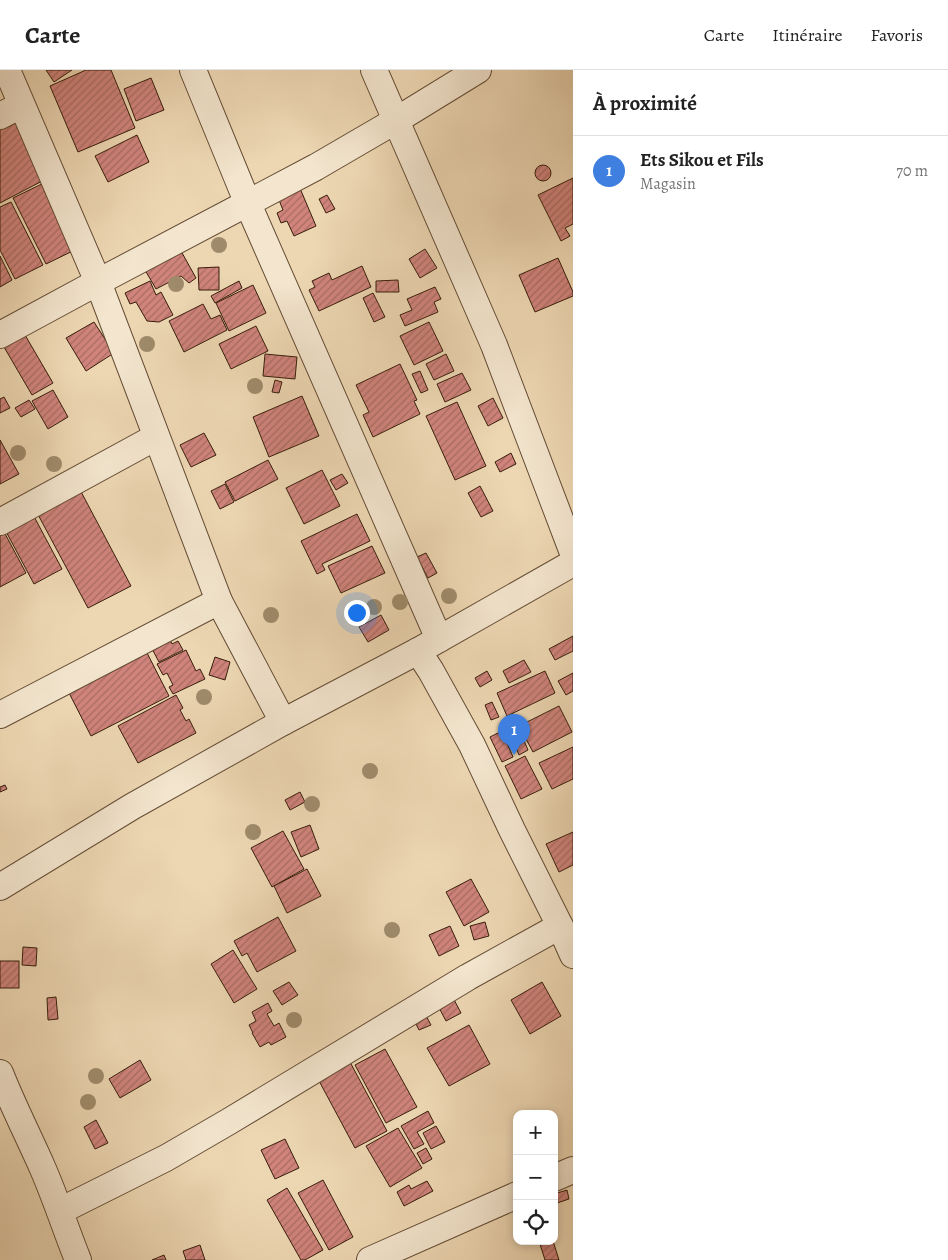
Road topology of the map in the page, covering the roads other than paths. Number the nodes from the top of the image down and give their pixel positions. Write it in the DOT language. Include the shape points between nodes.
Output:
graph roads {
  1 [pos="7,70"];
  2 [pos="193,70"];
  3 [pos="374,70"];
  4 [pos="478,70"];
  5 [pos="11,111"];
  6 [pos="396,121"];
  7 [pos="248,204"];
  8 [pos="98,282"];
  9 [pos="0,335"];
  10 [pos="156,437"];
  11 [pos="0,522"];
  12 [pos="573,553"];
  13 [pos="573,563"];
  14 [pos="219,601"];
  15 [pos="429,645"];
  16 [pos="0,715"];
  17 [pos="283,722"];
  18 [pos="0,887"];
  19 [pos="560,926"];
  20 [pos="573,956"];
  21 [pos="0,1073"];
  22 [pos="573,1170"];
  23 [pos="558,1176"];
  24 [pos="513,1197"];
  25 [pos="60,1211"];
  26 [pos="78,1260"];
  27 [pos="370,1260"];
  1 -- 5 [label="street"];
  2 -- 7 [label="street"];
  3 -- 6 [label="street"];
  4 -- 6 [label="street"];
  5 -- 8 [label="street"];
  6 -- 7 [label="street"];
  6 -- 12 [label="street" via="494,345"];
  7 -- 8 [label="street"];
  7 -- 15 [label="street"];
  8 -- 9 [label="street"];
  8 -- 10 [label="street"];
  10 -- 11 [label="street"];
  10 -- 14 [label="street"];
  13 -- 15 [label="street"];
  14 -- 16 [label="street"];
  14 -- 17 [label="street"];
  15 -- 17 [label="street"];
  15 -- 19 [label="street" via="431,672 472,745"];
  17 -- 18 [label="street" via="133,806"];
  19 -- 20 [label="street"];
  19 -- 25 [label="street" via="468,977 166,1158"];
  21 -- 25 [label="street"];
  22 -- 23 [label="street"];
  24 -- 27 [label="street"];
  25 -- 26 [label="street"];
}
